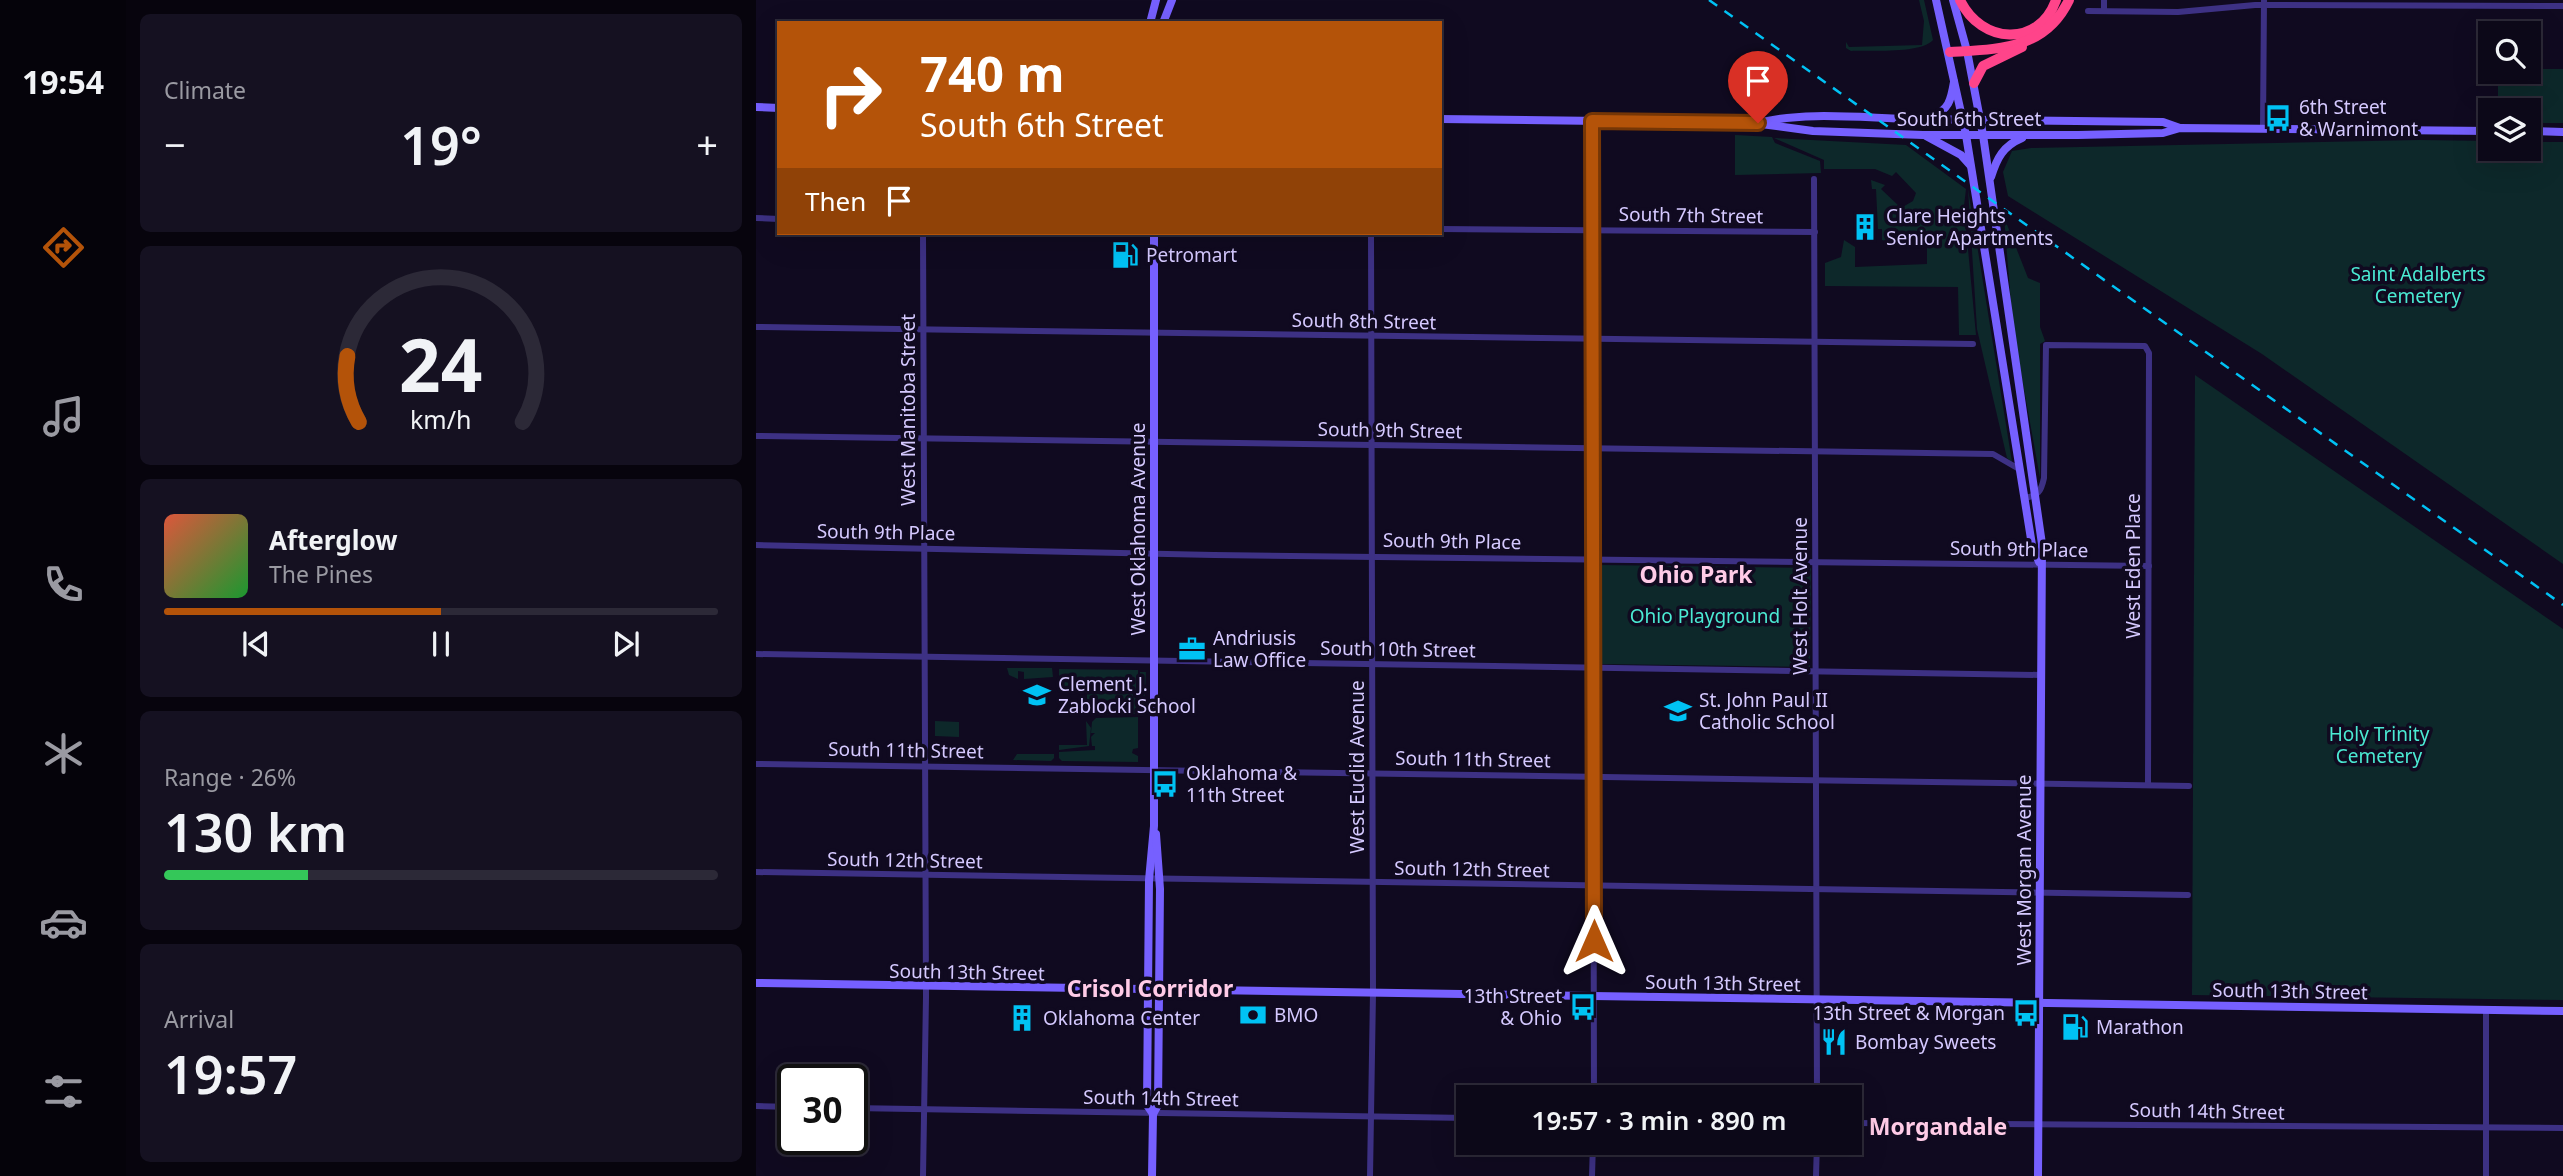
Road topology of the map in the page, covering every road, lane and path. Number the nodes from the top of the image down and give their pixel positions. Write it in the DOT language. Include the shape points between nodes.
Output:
graph roads {
  1 [pos="1156,0"];
  2 [pos="1172,0"];
  3 [pos="1936,0"];
  4 [pos="1953,0"];
  5 [pos="1959,0"];
  6 [pos="2056,0"];
  7 [pos="2069,0"];
  8 [pos="2104,0"];
  9 [pos="2264,2"];
  10 [pos="2563,6"];
  11 [pos="2088,11"];
  12 [pos="2104,11"];
  13 [pos="1151,21"];
  14 [pos="1164,21"];
  15 [pos="2035,39"];
  16 [pos="1967,51"];
  17 [pos="1950,52"];
  18 [pos="1955,75"];
  19 [pos="1974,83"];
  20 [pos="756,107"];
  21 [pos="777,108"];
  22 [pos="1442,119"];
  23 [pos="1926,119"];
  24 [pos="1963,120"];
  25 [pos="1980,120"];
  26 [pos="1592,121"];
  27 [pos="1758,123"];
  28 [pos="2263,127"];
  29 [pos="2180,128"];
  30 [pos="2478,131"];
  31 [pos="2541,131"];
  32 [pos="2563,132"];
  33 [pos="1923,135"];
  34 [pos="1966,135"];
  35 [pos="1983,135"];
  36 [pos="2028,136"];
  37 [pos="1970,166"];
  38 [pos="1814,180"];
  39 [pos="1990,180"];
  40 [pos="756,218"];
  41 [pos="777,219"];
  42 [pos="1442,229"];
  43 [pos="1593,230"];
  44 [pos="1815,232"];
  45 [pos="923,235"];
  46 [pos="1154,235"];
  47 [pos="1371,235"];
  48 [pos="756,327"];
  49 [pos="923,331"];
  50 [pos="1154,335"];
  51 [pos="1371,337"];
  52 [pos="1593,340"];
  53 [pos="1815,343"];
  54 [pos="1973,344"];
  55 [pos="756,436"];
  56 [pos="924,440"];
  57 [pos="1154,444"];
  58 [pos="1371,444"];
  59 [pos="1593,449"];
  60 [pos="1815,452"];
  61 [pos="2019,469"];
  62 [pos="2035,497"];
  63 [pos="2024,499"];
  64 [pos="756,545"];
  65 [pos="925,549"];
  66 [pos="1154,552"];
  67 [pos="1371,556"];
  68 [pos="1594,559"];
  69 [pos="1816,562"];
  70 [pos="2040,565"];
  71 [pos="2149,566"];
  72 [pos="756,654"];
  73 [pos="925,657"];
  74 [pos="1154,662"];
  75 [pos="1372,665"];
  76 [pos="1595,668"];
  77 [pos="1816,672"];
  78 [pos="2040,675"];
  79 [pos="756,764"];
  80 [pos="925,767"];
  81 [pos="1154,771"];
  82 [pos="1372,773"];
  83 [pos="1595,777"];
  84 [pos="1818,781"];
  85 [pos="2040,784"];
  86 [pos="2148,785"];
  87 [pos="2189,786"];
  88 [pos="1154,826"];
  89 [pos="756,872"];
  90 [pos="925,876"];
  91 [pos="1149,880"];
  92 [pos="1160,881"];
  93 [pos="1372,883"];
  94 [pos="1594,887"];
  95 [pos="1818,889"];
  96 [pos="2040,893"];
  97 [pos="2188,895"];
  98 [pos="756,984"];
  99 [pos="926,987"];
  100 [pos="1149,990"];
  101 [pos="1161,990"];
  102 [pos="1373,993"];
  103 [pos="1595,997"];
  104 [pos="1818,1000"];
  105 [pos="2040,1004"];
  106 [pos="2486,1010"];
  107 [pos="2563,1011"];
  108 [pos="1594,1085"];
  109 [pos="1817,1085"];
  110 [pos="756,1106"];
  111 [pos="777,1107"];
  112 [pos="868,1108"];
  113 [pos="924,1109"];
  114 [pos="1153,1114"];
  115 [pos="1371,1116"];
  116 [pos="1456,1118"];
  117 [pos="1862,1123"];
  118 [pos="2038,1125"];
  119 [pos="2486,1127"];
  120 [pos="2563,1128"];
  121 [pos="1593,1155"];
  122 [pos="1817,1155"];
  123 [pos="923,1176"];
  124 [pos="1152,1176"];
  125 [pos="1370,1176"];
  126 [pos="1592,1176"];
  127 [pos="1816,1176"];
  128 [pos="2038,1176"];
  129 [pos="2486,1176"];
  1 -- 13 [label="street"];
  2 -- 14 [label="street"];
  3 -- 17 [label="street"];
  4 -- 16 [label="street"];
  5 -- 6 [label="highway" via="1979,26 1998,34 2028,30 2047,16"];
  7 -- 15 [label="highway" via="2058,20"];
  8 -- 12 [label="street"];
  9 -- 10 [label="street"];
  9 -- 12 [label="street" via="2178,12"];
  9 -- 28 [label="street"];
  11 -- 12 [label="street"];
  15 -- 16 [label="highway"];
  15 -- 19 [label="highway" via="1983,66"];
  16 -- 17 [label="highway"];
  16 -- 19 [label="street"];
  17 -- 18 [label="street"];
  18 -- 23 [label="street" via="1950,102 1941,113"];
  18 -- 24 [label="street"];
  19 -- 25 [label="street"];
  20 -- 21 [label="street"];
  22 -- 26 [label="street, South 6th Street"];
  23 -- 24 [label="street, South 6th Street"];
  23 -- 27 [label="street, South 6th Street" via="1776,118"];
  24 -- 25 [label="street, South 6th Street"];
  24 -- 34 [label="street"];
  25 -- 29 [label="street, South 6th Street" via="2163,122"];
  25 -- 35 [label="street"];
  26 -- 27 [label="street, South 6th Street"];
  26 -- 43 [label="street"];
  27 -- 33 [label="street, South 6th Street" via="1813,131"];
  28 -- 29 [label="street, South 6th Street"];
  28 -- 30 [label="street, South 6th Street"];
  29 -- 36 [label="street, South 6th Street" via="2163,133"];
  31 -- 32 [label="street"];
  33 -- 34 [label="street, South 6th Street"];
  33 -- 37 [label="street" via="1961,155"];
  34 -- 35 [label="street, South 6th Street"];
  34 -- 37 [label="street, West Morgan Avenue"];
  35 -- 36 [label="street, South 6th Street"];
  35 -- 39 [label="street, West Morgan Avenue"];
  36 -- 39 [label="street" via="2004,149"];
  37 -- 61 [label="street, West Morgan Avenue"];
  38 -- 44 [label="street, West Holt Avenue"];
  39 -- 62 [label="street, West Morgan Avenue"];
  40 -- 41 [label="street"];
  42 -- 43 [label="street, South 7th Street"];
  43 -- 44 [label="street, South 7th Street"];
  43 -- 52 [label="street"];
  44 -- 53 [label="street, West Holt Avenue"];
  45 -- 49 [label="street, West Manitoba Street"];
  46 -- 50 [label="street, West Oklahoma Avenue"];
  47 -- 51 [label="street, West Euclid Avenue"];
  48 -- 49 [label="street, South 8th Street"];
  49 -- 50 [label="street, South 8th Street"];
  49 -- 56 [label="street, West Manitoba Street"];
  50 -- 51 [label="street, South 8th Street"];
  50 -- 57 [label="street, West Oklahoma Avenue"];
  51 -- 52 [label="street, South 8th Street"];
  51 -- 58 [label="street, West Euclid Avenue"];
  52 -- 53 [label="street, South 8th Street"];
  52 -- 59 [label="street"];
  53 -- 54 [label="street, South 8th Street"];
  53 -- 60 [label="street, West Holt Avenue"];
  55 -- 56 [label="street, South 9th Street"];
  56 -- 57 [label="street, South 9th Street"];
  56 -- 65 [label="street, West Manitoba Street"];
  57 -- 58 [label="street, South 9th Street"];
  57 -- 66 [label="street, West Oklahoma Avenue"];
  58 -- 59 [label="street, South 9th Street"];
  58 -- 67 [label="street, West Euclid Avenue"];
  59 -- 60 [label="street, South 9th Street"];
  59 -- 68 [label="street"];
  60 -- 61 [label="street, South 9th Street" via="1993,454"];
  60 -- 69 [label="street, West Holt Avenue"];
  61 -- 63 [label="street, West Morgan Avenue"];
  62 -- 63 [label="street"];
  62 -- 70 [label="street, West Morgan Avenue" via="2042,544"];
  62 -- 71 [label="street, West Eden Place" via="2042,491 2044,478 2046,345 2147,347"];
  63 -- 70 [label="street, West Morgan Avenue"];
  64 -- 65 [label="street, South 9th Place"];
  65 -- 66 [label="street, South 9th Place"];
  65 -- 73 [label="street, West Manitoba Street"];
  66 -- 67 [label="street, South 9th Place"];
  66 -- 74 [label="street, West Oklahoma Avenue"];
  67 -- 68 [label="street, South 9th Place"];
  67 -- 75 [label="street, West Euclid Avenue"];
  68 -- 69 [label="street, South 9th Place"];
  68 -- 76 [label="street"];
  69 -- 70 [label="street, South 9th Place"];
  69 -- 77 [label="street, West Holt Avenue"];
  70 -- 71 [label="street, South 9th Place"];
  70 -- 78 [label="street, West Morgan Avenue"];
  71 -- 86 [label="street, West Eden Place"];
  72 -- 73 [label="street, South 10th Street"];
  73 -- 74 [label="street, South 10th Street"];
  73 -- 80 [label="street, West Manitoba Street"];
  74 -- 75 [label="street, South 10th Street"];
  74 -- 81 [label="street, West Oklahoma Avenue"];
  75 -- 76 [label="street, South 10th Street"];
  75 -- 82 [label="street, West Euclid Avenue"];
  76 -- 77 [label="street, South 10th Street"];
  76 -- 83 [label="street"];
  77 -- 78 [label="street, South 10th Street"];
  77 -- 84 [label="street, West Holt Avenue"];
  78 -- 85 [label="street, West Morgan Avenue"];
  79 -- 80 [label="street, South 11th Street"];
  80 -- 81 [label="street, South 11th Street"];
  80 -- 90 [label="street, West Manitoba Street"];
  81 -- 82 [label="street, South 11th Street"];
  81 -- 88 [label="street, West Oklahoma Avenue"];
  82 -- 83 [label="street, South 11th Street"];
  82 -- 93 [label="street, West Euclid Avenue"];
  83 -- 84 [label="street, South 11th Street"];
  83 -- 94 [label="street"];
  84 -- 85 [label="street, South 11th Street"];
  84 -- 95 [label="street, West Holt Avenue"];
  85 -- 86 [label="street, South 11th Street"];
  85 -- 96 [label="street, West Morgan Avenue"];
  86 -- 87 [label="street, South 11th Street"];
  88 -- 91 [label="street, West Oklahoma Avenue"];
  88 -- 92 [label="street, West Oklahoma Avenue"];
  89 -- 90 [label="street, South 12th Street"];
  90 -- 91 [label="street, South 12th Street"];
  90 -- 99 [label="street, West Manitoba Street"];
  91 -- 92 [label="street, South 12th Street"];
  91 -- 100 [label="street, West Oklahoma Avenue"];
  92 -- 93 [label="street, South 12th Street"];
  92 -- 101 [label="street, West Oklahoma Avenue"];
  93 -- 94 [label="street, South 12th Street"];
  93 -- 102 [label="street, West Euclid Avenue"];
  94 -- 95 [label="street, South 12th Street"];
  94 -- 103 [label="street"];
  95 -- 96 [label="street, South 12th Street"];
  95 -- 104 [label="street, West Holt Avenue"];
  96 -- 97 [label="street, South 12th Street"];
  96 -- 105 [label="street, West Morgan Avenue"];
  98 -- 99 [label="street, South 13th Street"];
  99 -- 100 [label="street, South 13th Street"];
  99 -- 113 [label="street, West Manitoba Street"];
  100 -- 101 [label="street, South 13th Street"];
  100 -- 114 [label="street, West Oklahoma Avenue" via="1147,1105"];
  101 -- 102 [label="street, South 13th Street"];
  101 -- 114 [label="street, West Oklahoma Avenue" via="1158,1105"];
  102 -- 103 [label="street, South 13th Street"];
  102 -- 115 [label="street, West Euclid Avenue"];
  103 -- 104 [label="street, South 13th Street"];
  103 -- 108 [label="street"];
  104 -- 105 [label="street, South 13th Street"];
  104 -- 109 [label="street, West Holt Avenue"];
  105 -- 106 [label="street, South 13th Street"];
  105 -- 118 [label="street, West Morgan Avenue"];
  106 -- 107 [label="street, South 13th Street"];
  106 -- 119 [label="street"];
  110 -- 111 [label="street"];
  112 -- 113 [label="street, South 14th Street"];
  113 -- 114 [label="street, South 14th Street"];
  113 -- 123 [label="street, West Manitoba Street"];
  114 -- 115 [label="street, South 14th Street"];
  114 -- 124 [label="street, West Oklahoma Avenue"];
  115 -- 116 [label="street, South 14th Street"];
  115 -- 125 [label="street, West Euclid Avenue"];
  117 -- 118 [label="street, South 14th Street"];
  118 -- 119 [label="street, South 14th Street"];
  118 -- 128 [label="street, West Morgan Avenue"];
  119 -- 120 [label="street, South 14th Street"];
  119 -- 129 [label="street"];
  121 -- 126 [label="street"];
  122 -- 127 [label="street"];
}
